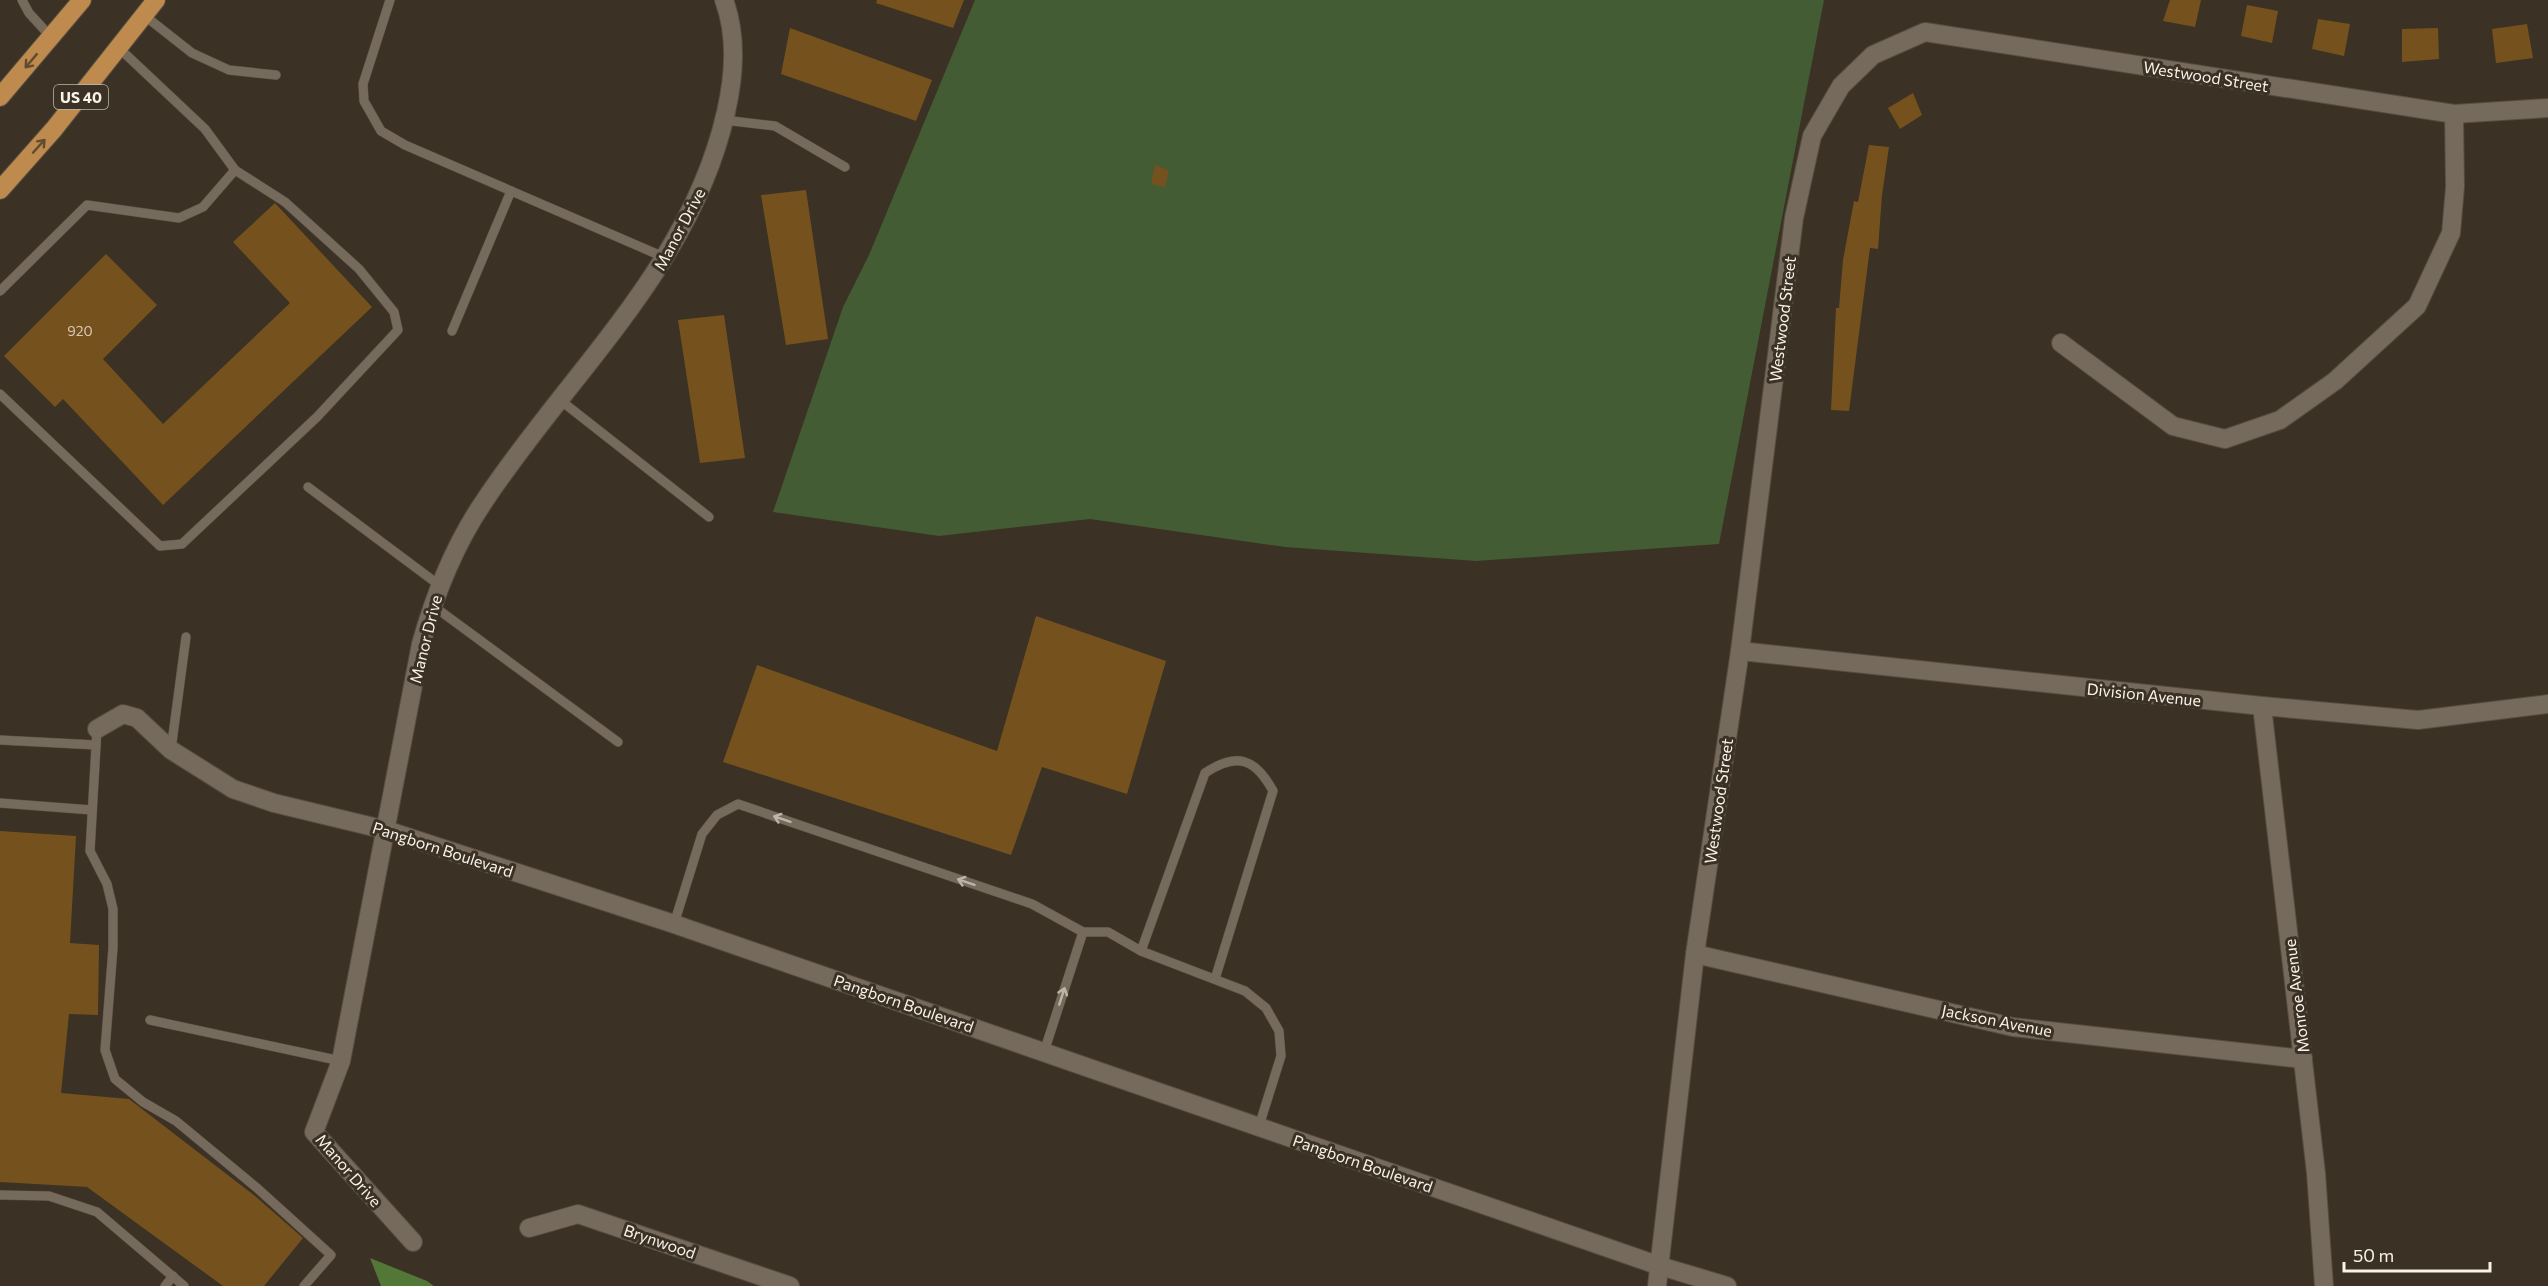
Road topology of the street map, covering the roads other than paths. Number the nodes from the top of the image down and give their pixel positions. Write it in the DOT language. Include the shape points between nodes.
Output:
graph roads {
  1 [pos="22,0"];
  2 [pos="82,0"];
  3 [pos="156,0"];
  4 [pos="390,0"];
  5 [pos="724,0"];
  6 [pos="144,15"];
  7 [pos="51,37"];
  8 [pos="120,49"];
  9 [pos="276,75"];
  10 [pos="0,97"];
  11 [pos="2548,108"];
  12 [pos="2454,114"];
  13 [pos="724,120"];
  14 [pos="845,167"];
  15 [pos="235,170"];
  16 [pos="0,190"];
  17 [pos="511,191"];
  18 [pos="666,258"];
  19 [pos="0,291"];
  20 [pos="452,331"];
  21 [pos="2061,343"];
  22 [pos="0,394"];
  23 [pos="560,400"];
  24 [pos="308,487"];
  25 [pos="709,517"];
  26 [pos="439,585"];
  27 [pos="432,605"];
  28 [pos="186,637"];
  29 [pos="1740,651"];
  30 [pos="2548,704"];
  31 [pos="2262,706"];
  32 [pos="96,737"];
  33 [pos="0,740"];
  34 [pos="618,742"];
  35 [pos="171,750"];
  36 [pos="0,803"];
  37 [pos="92,810"];
  38 [pos="386,830"];
  39 [pos="674,924"];
  40 [pos="1083,932"];
  41 [pos="1141,951"];
  42 [pos="1695,954"];
  43 [pos="1215,979"];
  44 [pos="150,1020"];
  45 [pos="1044,1052"];
  46 [pos="2303,1059"];
  47 [pos="341,1061"];
  48 [pos="1259,1126"];
  49 [pos="0,1195"];
  50 [pos="529,1228"];
  51 [pos="413,1242"];
  52 [pos="1660,1266"];
  53 [pos="173,1276"];
  54 [pos="165,1286"];
  55 [pos="184,1286"];
  56 [pos="304,1286"];
  57 [pos="790,1286"];
  58 [pos="1657,1286"];
  59 [pos="1727,1286"];
  60 [pos="2324,1286"];
  1 -- 7 [label="lane"];
  2 -- 7 [label="main road"];
  3 -- 6 [label="main road, US 40"];
  4 -- 17 [label="lane" via="363,84 364,101 381,131"];
  5 -- 13 [label="street, Manor Drive" via="732,84"];
  6 -- 8 [label="main road, US 40"];
  6 -- 9 [label="lane" via="192,53 230,70"];
  7 -- 10 [label="main road, one-way"];
  8 -- 15 [label="lane" via="205,129"];
  16 -- 8 [label="main road, US 40, one-way"];
  11 -- 12 [label="street, Westwood Street"];
  12 -- 21 [label="street" via="2451,233 2417,306 2335,381 2280,420 2225,439 2173,426"];
  12 -- 29 [label="street, Westwood Street" via="1925,32 1873,55 1841,86 1812,136 1794,218"];
  13 -- 14 [label="lane" via="775,126"];
  13 -- 18 [label="street, Manor Drive" via="693,209"];
  15 -- 19 [label="lane" via="203,207 179,218 87,205"];
  15 -- 22 [label="lane" via="285,202 358,269 394,312 398,330 317,417 182,544 160,546"];
  17 -- 18 [label="lane"];
  17 -- 20 [label="lane"];
  18 -- 23 [label="street, Manor Drive"];
  23 -- 25 [label="lane"];
  23 -- 26 [label="street, Manor Drive" via="483,503"];
  24 -- 26 [label="lane"];
  26 -- 27 [label="street, Manor Drive"];
  27 -- 34 [label="lane"];
  27 -- 38 [label="street, Manor Drive"];
  28 -- 35 [label="lane"];
  29 -- 31 [label="street, Division Avenue"];
  29 -- 42 [label="street, Westwood Street"];
  30 -- 31 [label="street, Division Avenue" via="2418,720"];
  31 -- 46 [label="street, Monroe Avenue"];
  32 -- 33 [label="lane"];
  32 -- 35 [label="street, Pangborn Boulevard" via="123,714 137,718"];
  32 -- 37 [label="lane"];
  35 -- 38 [label="street, Pangborn Boulevard" via="233,789"];
  36 -- 37 [label="lane"];
  37 -- 56 [label="lane" via="90,851 107,884 113,909 105,1050 115,1079 142,1102 176,1121 331,1255"];
  38 -- 39 [label="street, Pangborn Boulevard"];
  38 -- 47 [label="street, Manor Drive"];
  40 -- 39 [label="lane, one-way" via="1032,904 738,804 717,815 702,834"];
  39 -- 45 [label="street, Pangborn Boulevard"];
  40 -- 41 [label="lane" via="1108,932"];
  45 -- 40 [label="lane, one-way"];
  41 -- 43 [label="lane"];
  41 -- 43 [label="lane" via="1205,773 1221,762 1239,759 1263,772 1273,791"];
  42 -- 46 [label="street, Jackson Avenue" via="2013,1027"];
  42 -- 52 [label="street, Westwood Street"];
  43 -- 48 [label="lane" via="1245,991 1266,1008 1278,1031 1281,1056"];
  44 -- 47 [label="lane"];
  45 -- 48 [label="street, Pangborn Boulevard"];
  46 -- 60 [label="street, Monroe Avenue"];
  47 -- 51 [label="street, Manor Drive" via="314,1132"];
  48 -- 52 [label="street, Pangborn Boulevard"];
  49 -- 53 [label="lane" via="49,1196 97,1212"];
  50 -- 57 [label="street, Brynwood" via="578,1214"];
  52 -- 58 [label="street, Westwood Street"];
  52 -- 59 [label="street, Pangborn Boulevard"];
  53 -- 54 [label="lane"];
  53 -- 55 [label="lane"];
}
